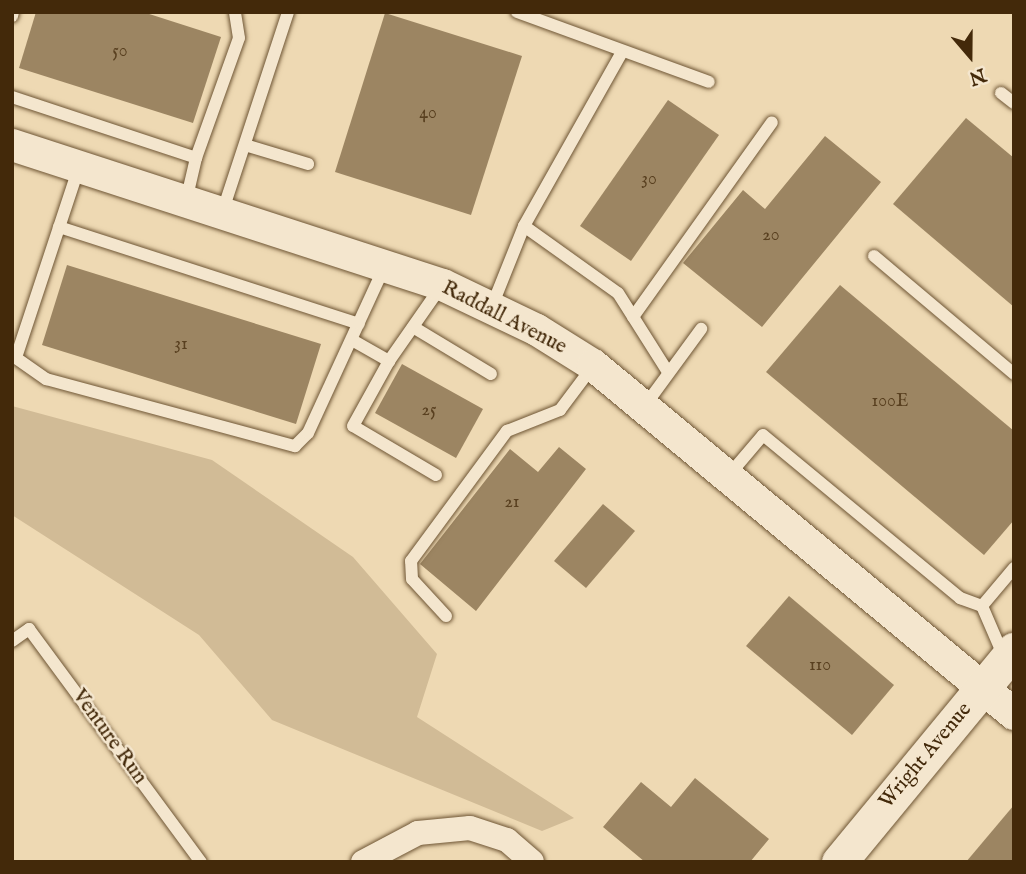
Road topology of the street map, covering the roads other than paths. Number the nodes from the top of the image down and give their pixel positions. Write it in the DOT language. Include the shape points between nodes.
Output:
graph roads {
  1 [pos="235,12"];
  2 [pos="288,12"];
  3 [pos="517,12"];
  4 [pos="622,52"];
  5 [pos="709,82"];
  6 [pos="1001,93"];
  7 [pos="12,97"];
  8 [pos="1014,103"];
  9 [pos="772,122"];
  10 [pos="12,145"];
  11 [pos="245,145"];
  12 [pos="196,158"];
  13 [pos="308,164"];
  14 [pos="79,167"];
  15 [pos="186,201"];
  16 [pos="222,214"];
  17 [pos="524,226"];
  18 [pos="59,227"];
  19 [pos="874,256"];
  20 [pos="384,268"];
  21 [pos="443,285"];
  22 [pos="492,307"];
  23 [pos="633,317"];
  24 [pos="359,324"];
  25 [pos="413,327"];
  26 [pos="701,330"];
  27 [pos="352,340"];
  28 [pos="389,361"];
  29 [pos="593,365"];
  30 [pos="668,372"];
  31 [pos="491,374"];
  32 [pos="1014,374"];
  33 [pos="644,407"];
  34 [pos="436,475"];
  35 [pos="728,477"];
  36 [pos="1014,568"];
  37 [pos="982,606"];
  38 [pos="446,616"];
  39 [pos="12,641"];
  40 [pos="1010,655"];
  41 [pos="983,687"];
  42 [pos="1014,714"];
  43 [pos="201,862"];
  44 [pos="363,862"];
  45 [pos="531,862"];
  46 [pos="839,862"];
  1 -- 12 [label="lane" via="239,38"];
  2 -- 11 [label="lane"];
  3 -- 4 [label="lane"];
  4 -- 5 [label="lane"];
  4 -- 17 [label="lane"];
  6 -- 8 [label="lane"];
  7 -- 12 [label="lane"];
  9 -- 23 [label="lane"];
  10 -- 14 [label="street, Raddall Avenue"];
  11 -- 13 [label="lane"];
  11 -- 16 [label="lane"];
  12 -- 15 [label="lane"];
  14 -- 15 [label="street, Raddall Avenue"];
  14 -- 18 [label="lane"];
  15 -- 16 [label="street, Raddall Avenue"];
  16 -- 20 [label="street, Raddall Avenue"];
  17 -- 22 [label="lane"];
  17 -- 23 [label="lane" via="618,293"];
  18 -- 24 [label="lane"];
  18 -- 27 [label="lane" via="16,358 46,379 295,446 308,433"];
  19 -- 32 [label="lane"];
  20 -- 21 [label="street, Raddall Avenue"];
  20 -- 24 [label="lane"];
  21 -- 22 [label="street, Raddall Avenue"];
  21 -- 25 [label="lane"];
  22 -- 29 [label="street, Raddall Avenue"];
  23 -- 30 [label="lane"];
  24 -- 27 [label="lane"];
  25 -- 28 [label="lane"];
  25 -- 31 [label="lane"];
  26 -- 30 [label="lane"];
  27 -- 28 [label="lane"];
  28 -- 34 [label="lane" via="353,426"];
  29 -- 33 [label="street, Raddall Avenue"];
  29 -- 38 [label="lane" via="560,410 507,431 411,561 412,579"];
  30 -- 33 [label="lane"];
  33 -- 35 [label="street, Raddall Avenue"];
  35 -- 37 [label="lane" via="763,435 960,598"];
  35 -- 41 [label="street, Raddall Avenue"];
  36 -- 37 [label="lane"];
  37 -- 40 [label="lane"];
  39 -- 43 [label="lane, Venture Run" via="29,629"];
  40 -- 41 [label="main road, Wright Avenue"];
  41 -- 42 [label="street, Raddall Avenue"];
  41 -- 46 [label="main road, Wright Avenue"];
  44 -- 45 [label="street" via="418,833 470,828 507,840"];
}
